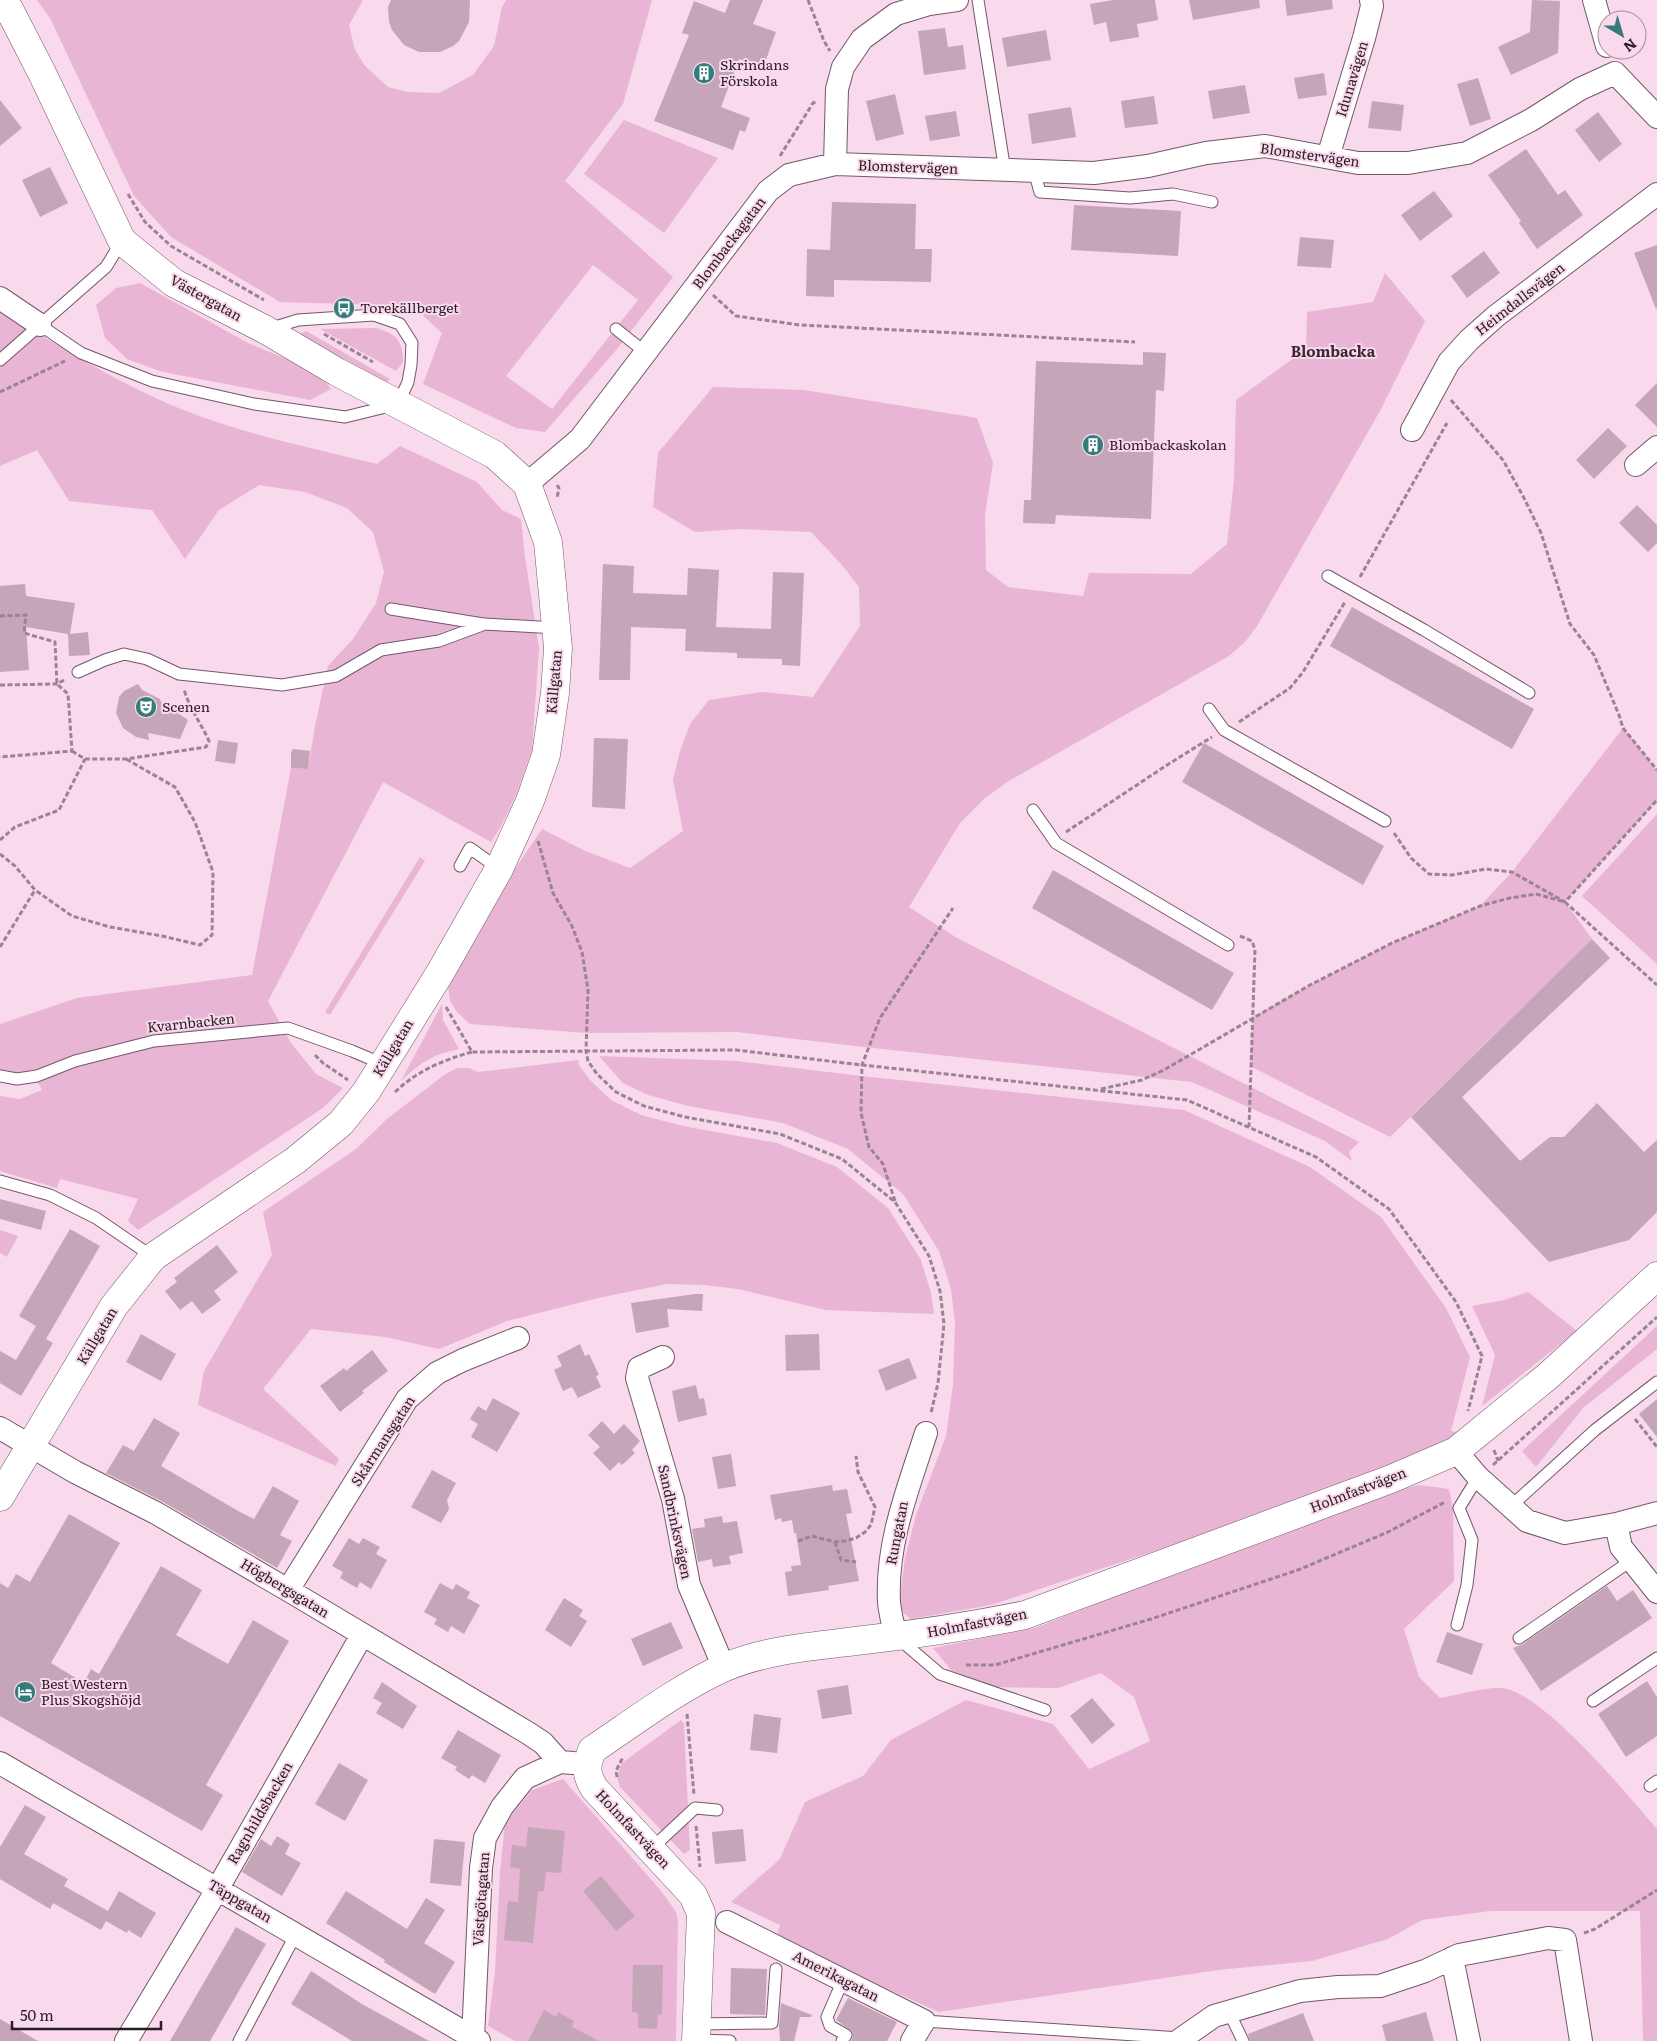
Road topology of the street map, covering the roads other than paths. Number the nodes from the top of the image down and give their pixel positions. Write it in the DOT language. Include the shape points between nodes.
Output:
graph roads {
  1 [pos="1,0"];
  2 [pos="957,0"];
  3 [pos="978,0"];
  4 [pos="1371,0"];
  5 [pos="1611,60"];
  6 [pos="1615,73"];
  7 [pos="1657,117"];
  8 [pos="1328,157"];
  9 [pos="835,164"];
  10 [pos="1005,171"];
  11 [pos="1034,171"];
  12 [pos="1657,194"];
  13 [pos="1212,202"];
  14 [pos="122,240"];
  15 [pos="0,298"];
  16 [pos="40,324"];
  17 [pos="616,329"];
  18 [pos="266,330"];
  19 [pos="646,352"];
  20 [pos="0,360"];
  21 [pos="398,404"];
  22 [pos="1412,430"];
  23 [pos="1657,446"];
  24 [pos="1636,465"];
  25 [pos="536,478"];
  26 [pos="1328,576"];
  27 [pos="391,609"];
  28 [pos="485,624"];
  29 [pos="556,628"];
  30 [pos="78,672"];
  31 [pos="1529,693"];
  32 [pos="1209,709"];
  33 [pos="1033,810"];
  34 [pos="1384,821"];
  35 [pos="460,866"];
  36 [pos="499,869"];
  37 [pos="1228,946"];
  38 [pos="383,1064"];
  39 [pos="0,1076"];
  40 [pos="0,1181"];
  41 [pos="153,1257"];
  42 [pos="1657,1276"];
  43 [pos="518,1338"];
  44 [pos="663,1357"];
  45 [pos="1657,1382"];
  46 [pos="0,1428"];
  47 [pos="926,1433"];
  48 [pos="31,1446"];
  49 [pos="1456,1451"];
  50 [pos="1478,1477"];
  51 [pos="0,1496"];
  52 [pos="1510,1507"];
  53 [pos="1657,1513"];
  54 [pos="1616,1524"];
  55 [pos="1632,1560"];
  56 [pos="288,1590"];
  57 [pos="1657,1592"];
  58 [pos="1457,1625"];
  59 [pos="362,1635"];
  60 [pos="896,1636"];
  61 [pos="1519,1638"];
  62 [pos="1657,1658"];
  63 [pos="724,1668"];
  64 [pos="1593,1701"];
  65 [pos="1045,1710"];
  66 [pos="560,1762"];
  67 [pos="0,1763"];
  68 [pos="587,1764"];
  69 [pos="717,1810"];
  70 [pos="651,1849"];
  71 [pos="218,1888"];
  72 [pos="727,1922"];
  73 [pos="296,1934"];
  74 [pos="1452,1958"];
  75 [pos="776,1969"];
  76 [pos="843,1980"];
  77 [pos="1229,2012"];
  78 [pos="924,2021"];
  79 [pos="696,2035"];
  80 [pos="476,2039"];
  81 [pos="1179,2040"];
  82 [pos="126,2041"];
  83 [pos="239,2041"];
  84 [pos="730,2041"];
  85 [pos="842,2041"];
  86 [pos="912,2041"];
  87 [pos="1243,2041"];
  88 [pos="1469,2041"];
  89 [pos="1581,2041"];
  1 -- 14 [label="street, Västergatan" via="9,9 42,73"];
  2 -- 9 [label="street" via="896,14 862,38 843,67 837,89"];
  3 -- 10 [label="lane"];
  4 -- 8 [label="street, Idunavägen" via="1364,38"];
  5 -- 6 [label="street"];
  6 -- 7 [label="street"];
  6 -- 8 [label="street, Blomstervägen" via="1467,152 1408,163 1358,163"];
  8 -- 11 [label="street, Blomstervägen" via="1265,146 1094,173"];
  9 -- 10 [label="street, Blomstervägen"];
  9 -- 19 [label="street, Blombackagatan" via="789,175 768,191"];
  10 -- 11 [label="street, Blomstervägen"];
  11 -- 13 [label="lane" via="1040,192 1130,198 1173,194"];
  12 -- 22 [label="street, Heimdallsvägen" via="1486,325 1449,362"];
  14 -- 16 [label="lane" via="106,266"];
  14 -- 18 [label="street, Västergatan" via="174,283"];
  15 -- 16 [label="street"];
  16 -- 20 [label="lane"];
  16 -- 21 [label="lane" via="81,353 152,381 254,404 345,417"];
  17 -- 19 [label="lane"];
  18 -- 21 [label="street, Västergatan"];
  18 -- 21 [label="lane" via="298,320 374,314 400,324 412,343 412,365"];
  19 -- 25 [label="street, Blombackagatan" via="577,443"];
  21 -- 25 [label="street, Västergatan"];
  23 -- 24 [label="street"];
  25 -- 29 [label="street, Källgatan" via="548,542"];
  26 -- 31 [label="lane"];
  27 -- 28 [label="lane"];
  28 -- 29 [label="lane"];
  28 -- 30 [label="lane" via="439,641 381,650 336,676 282,684 179,674 147,659 124,654"];
  29 -- 36 [label="street, Källgatan" via="555,693 546,755 530,801"];
  32 -- 34 [label="lane" via="1224,730"];
  33 -- 37 [label="lane" via="1053,841"];
  35 -- 36 [label="lane" via="470,848"];
  36 -- 38 [label="street, Källgatan"];
  38 -- 39 [label="lane, Kvarnbacken" via="288,1028 154,1041 75,1061 37,1076 18,1079"];
  38 -- 41 [label="street, Källgatan" via="341,1123 296,1160"];
  40 -- 41 [label="lane" via="50,1195 96,1218"];
  41 -- 48 [label="street, Källgatan" via="114,1306"];
  42 -- 49 [label="street, Holmfastvägen" via="1555,1370"];
  43 -- 56 [label="street, Skårmansgatan" via="437,1373 407,1399"];
  44 -- 63 [label="street, Sandbrinksvägen" via="639,1368 638,1378 673,1499 688,1586"];
  45 -- 52 [label="lane" via="1595,1430"];
  46 -- 48 [label="street, Högbergsgatan"];
  47 -- 60 [label="street, Rungatan" via="898,1515 890,1557 889,1603"];
  48 -- 51 [label="street, Källgatan"];
  48 -- 56 [label="street, Högbergsgatan"];
  49 -- 50 [label="street"];
  49 -- 60 [label="street, Holmfastvägen" via="1391,1479 1025,1616"];
  50 -- 52 [label="street"];
  50 -- 58 [label="lane" via="1459,1508 1472,1540 1467,1585"];
  52 -- 54 [label="street" via="1527,1521 1565,1533"];
  53 -- 54 [label="street"];
  54 -- 55 [label="street" via="1620,1547"];
  55 -- 57 [label="street"];
  55 -- 61 [label="lane"];
  56 -- 59 [label="street, Högbergsgatan"];
  59 -- 66 [label="street, Högbergsgatan" via="528,1733 543,1743"];
  59 -- 71 [label="street, Ragnhildsbacken"];
  60 -- 63 [label="street, Holmfastvägen" via="764,1654"];
  60 -- 65 [label="lane" via="940,1674"];
  62 -- 64 [label="lane"];
  63 -- 68 [label="street, Holmfastvägen" via="592,1750"];
  66 -- 68 [label="street, Västgötagatan"];
  66 -- 80 [label="street, Västgötagatan" via="525,1778 502,1807 485,1838 481,1868"];
  67 -- 71 [label="street, Täppgatan"];
  68 -- 70 [label="street, Holmfastvägen" via="587,1775 594,1788"];
  69 -- 70 [label="lane" via="695,1808"];
  70 -- 79 [label="street, Holmfastvägen" via="694,1895 701,1913"];
  71 -- 73 [label="street, Täppgatan"];
  71 -- 82 [label="street, Ragnhildsbacken"];
  72 -- 76 [label="street, Amerikagatan"];
  73 -- 80 [label="street, Täppgatan"];
  73 -- 83 [label="lane"];
  74 -- 77 [label="street" via="1380,1986 1300,1991"];
  74 -- 88 [label="street"];
  74 -- 89 [label="street" via="1548,1938 1565,1940"];
  75 -- 79 [label="lane" via="772,2023"];
  76 -- 78 [label="street, Amerikagatan"];
  76 -- 85 [label="lane" via="827,2017 830,2026 846,2035"];
  77 -- 81 [label="street" via="1214,2016"];
  77 -- 87 [label="lane"];
  78 -- 81 [label="lane"];
  78 -- 86 [label="street"];
  79 -- 84 [label="lane"];
}
